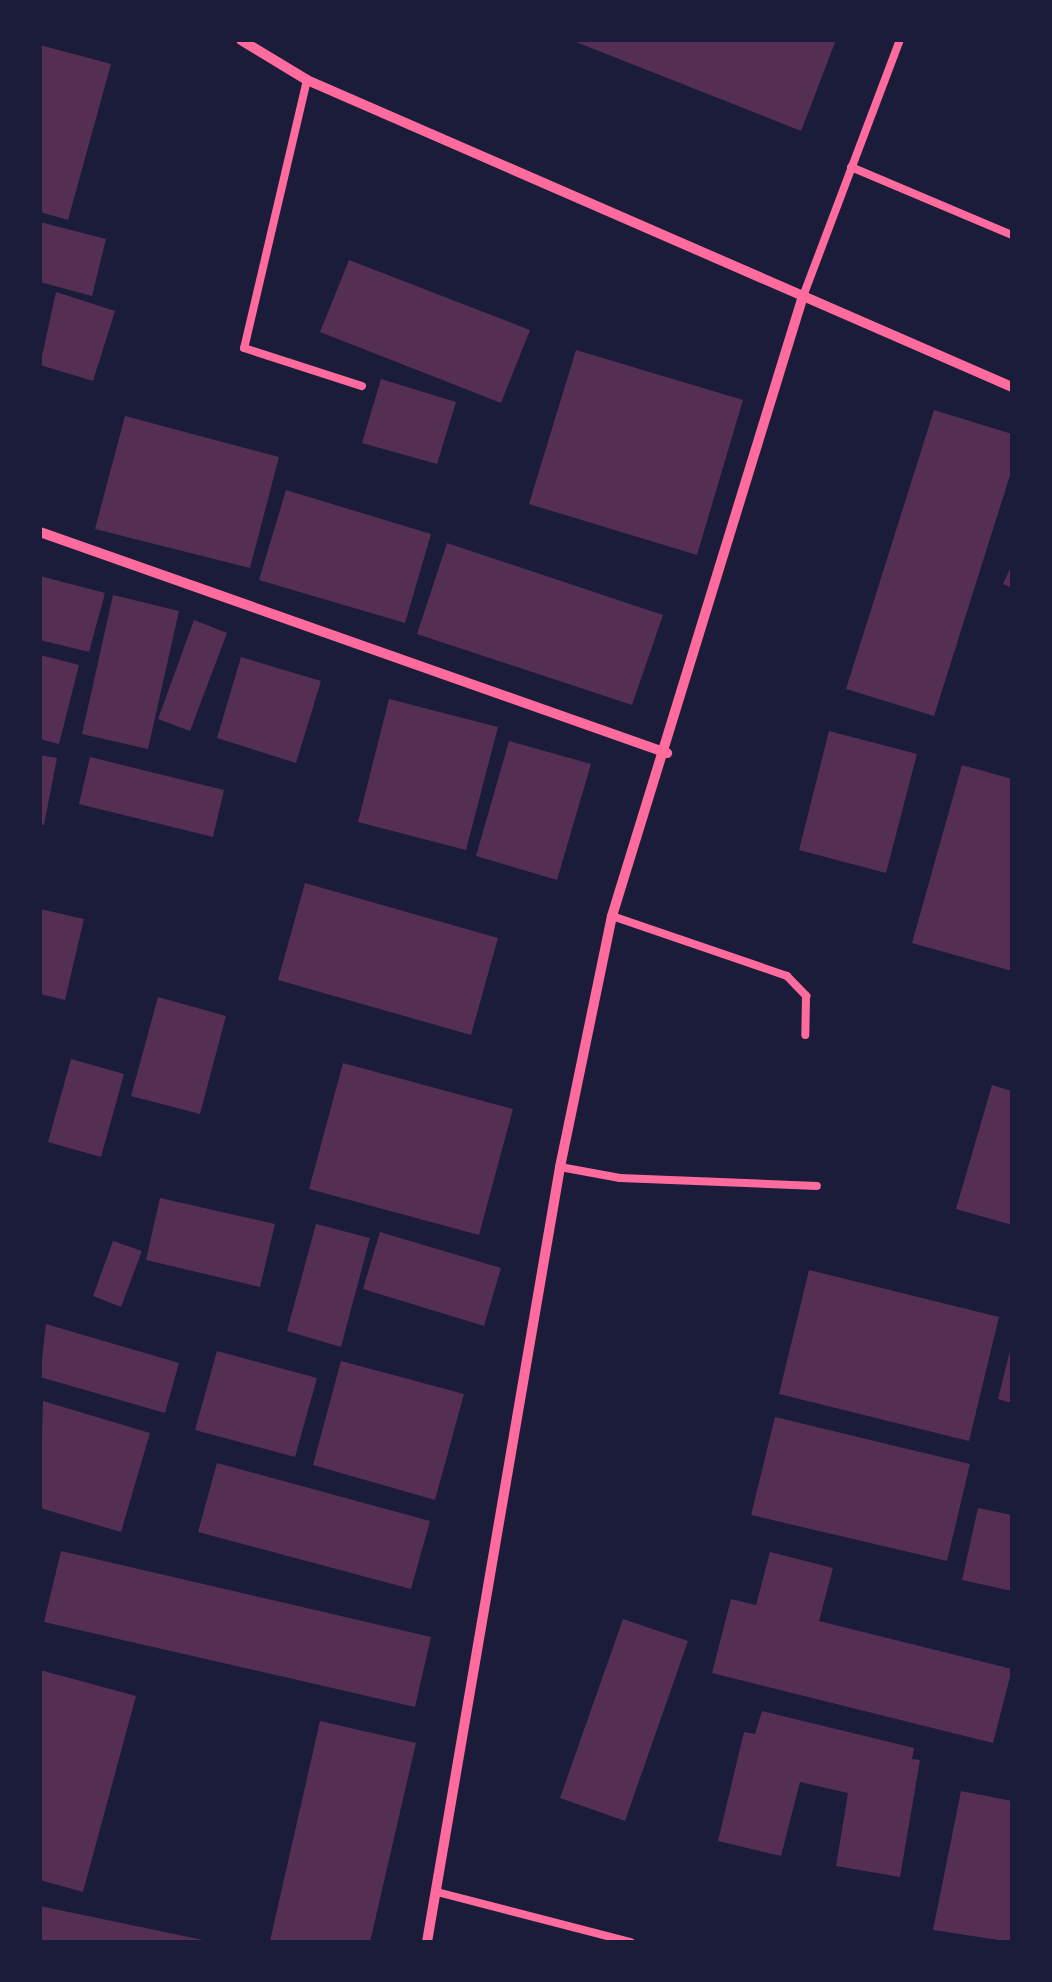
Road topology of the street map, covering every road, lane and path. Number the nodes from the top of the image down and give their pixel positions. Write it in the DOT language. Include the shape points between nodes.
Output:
graph roads {
  1 [pos="240,40"];
  2 [pos="900,40"];
  3 [pos="307,80"];
  4 [pos="852,168"];
  5 [pos="1012,235"];
  6 [pos="802,299"];
  7 [pos="362,386"];
  8 [pos="1012,387"];
  9 [pos="40,532"];
  10 [pos="667,753"];
  11 [pos="612,916"];
  12 [pos="805,1035"];
  13 [pos="560,1167"];
  14 [pos="818,1186"];
  15 [pos="436,1892"];
  16 [pos="426,1942"];
  17 [pos="631,1942"];
  1 -- 3 [label="street"];
  2 -- 4 [label="lane"];
  3 -- 6 [label="street"];
  3 -- 7 [label="lane" via="244,348"];
  4 -- 5 [label="lane"];
  4 -- 6 [label="lane"];
  6 -- 8 [label="street"];
  6 -- 10 [label="street"];
  9 -- 10 [label="street"];
  10 -- 11 [label="street"];
  11 -- 12 [label="lane" via="786,976 806,996"];
  11 -- 13 [label="street"];
  13 -- 14 [label="lane" via="620,1178"];
  13 -- 15 [label="street"];
  15 -- 16 [label="street"];
  15 -- 17 [label="lane"];
}
